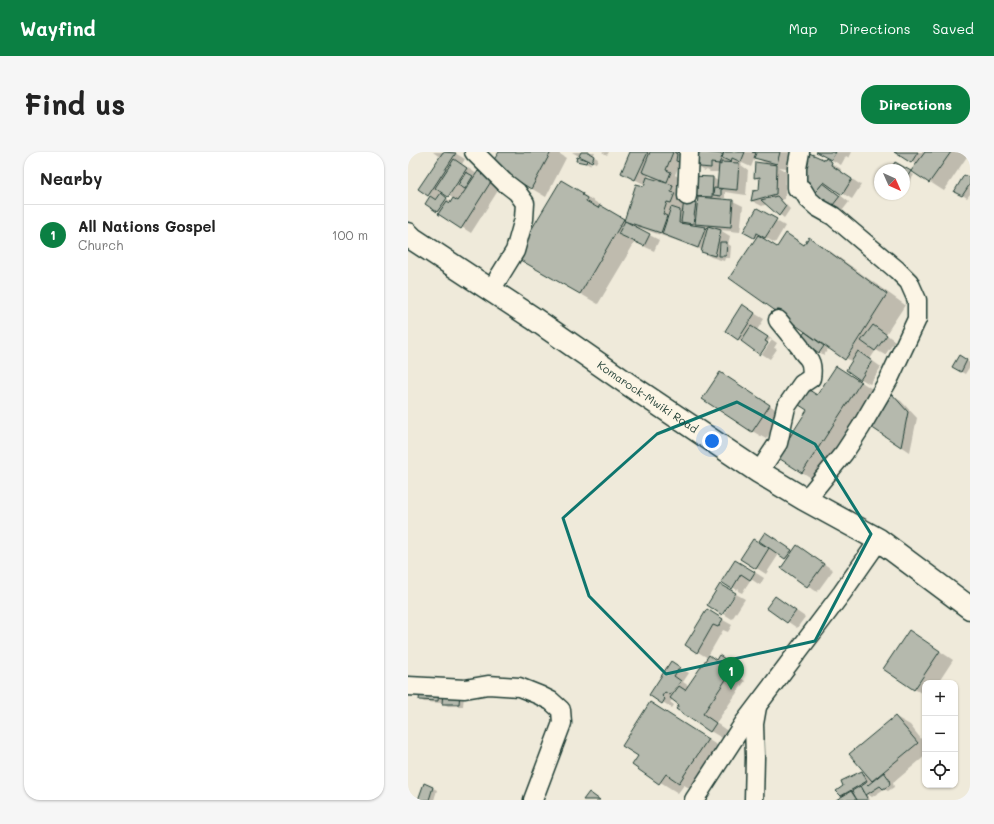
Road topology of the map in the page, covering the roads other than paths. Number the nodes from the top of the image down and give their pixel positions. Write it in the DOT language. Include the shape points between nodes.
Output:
graph roads {
  1 [pos="474,152"];
  2 [pos="690,152"];
  3 [pos="800,152"];
  4 [pos="687,196"];
  5 [pos="408,234"];
  6 [pos="491,290"];
  7 [pos="778,320"];
  8 [pos="759,472"];
  9 [pos="804,499"];
  10 [pos="879,540"];
  11 [pos="970,608"];
  12 [pos="408,686"];
  13 [pos="757,708"];
  14 [pos="533,800"];
  15 [pos="694,800"];
  16 [pos="754,800"];
  1 -- 6 [label="street" via="517,192 525,203 516,251"];
  2 -- 4 [label="street"];
  3 -- 9 [label="street" via="797,188 802,189 817,207 833,216 897,270 908,282 917,306 917,319 874,406 844,453"];
  5 -- 6 [label="main road, Komarock-Mwiki Road"];
  6 -- 8 [label="main road, Komarock-Mwiki Road"];
  7 -- 8 [label="street" via="809,358 812,372 811,378 802,384 786,407 778,444"];
  8 -- 9 [label="main road, Komarock-Mwiki Road"];
  9 -- 10 [label="main road, Komarock-Mwiki Road"];
  10 -- 11 [label="main road, Komarock-Mwiki Road"];
  10 -- 13 [label="street"];
  12 -- 14 [label="street" via="465,689 488,685 519,687 545,698 561,710 562,723"];
  13 -- 15 [label="street" via="728,746"];
  13 -- 16 [label="street" via="754,724"];
}
